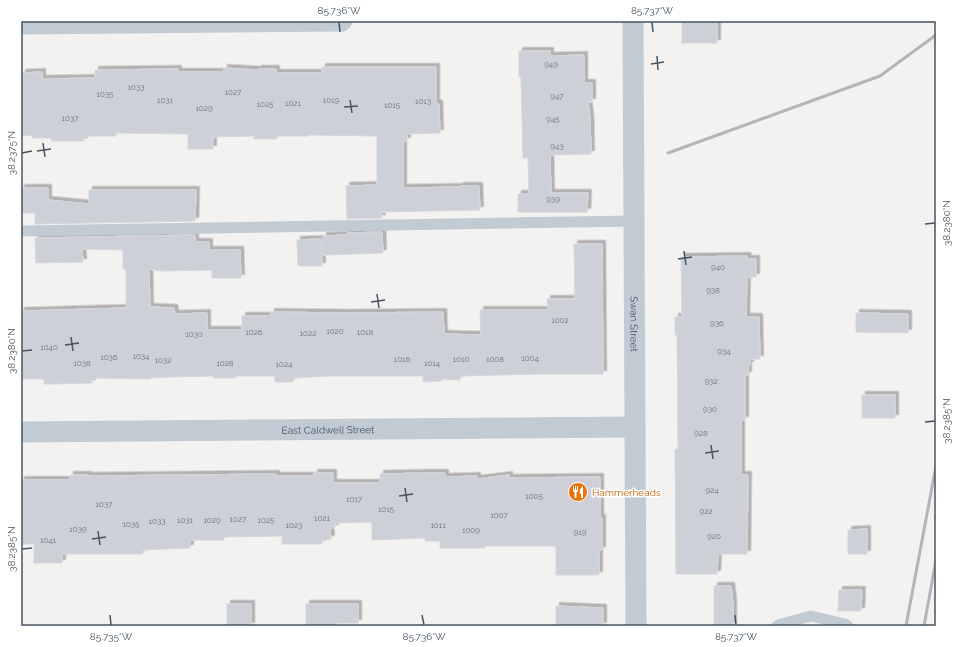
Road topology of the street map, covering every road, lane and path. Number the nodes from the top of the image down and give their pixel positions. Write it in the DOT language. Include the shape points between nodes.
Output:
graph roads {
  1 [pos="342,21"];
  2 [pos="633,21"];
  3 [pos="21,24"];
  4 [pos="634,221"];
  5 [pos="21,231"];
  6 [pos="635,427"];
  7 [pos="21,432"];
  8 [pos="636,626"];
  9 [pos="777,626"];
  10 [pos="848,626"];
  1 -- 3 [label="street"];
  2 -- 4 [label="street, Swan Street"];
  4 -- 5 [label="lane"];
  4 -- 6 [label="street, Swan Street"];
  6 -- 7 [label="street, East Caldwell Street"];
  6 -- 8 [label="street, Swan Street"];
  9 -- 10 [label="lane" via="811,616"];
}
